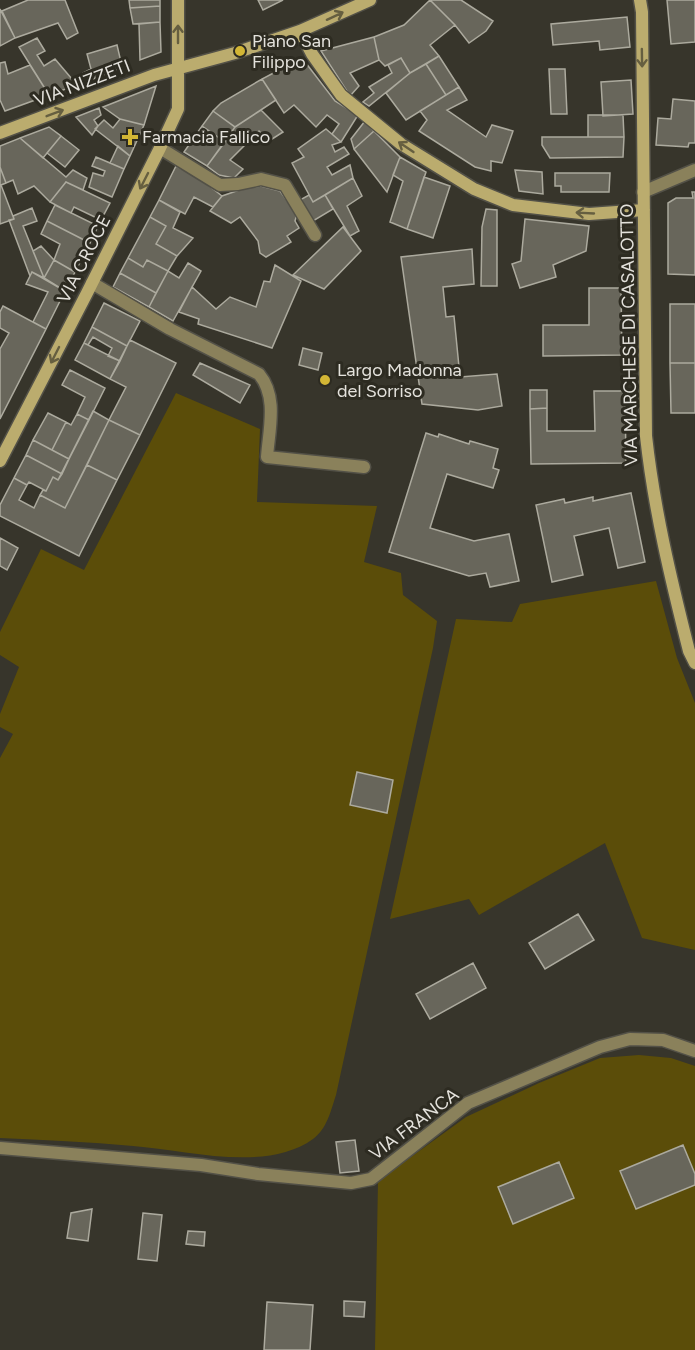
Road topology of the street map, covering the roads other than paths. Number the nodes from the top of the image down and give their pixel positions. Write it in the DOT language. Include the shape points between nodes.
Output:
graph roads {
  1 [pos="178,0"];
  2 [pos="370,0"];
  3 [pos="640,0"];
  4 [pos="300,31"];
  5 [pos="178,67"];
  6 [pos="0,133"];
  7 [pos="160,148"];
  8 [pos="695,170"];
  9 [pos="644,192"];
  10 [pos="644,210"];
  11 [pos="315,235"];
  12 [pos="92,283"];
  13 [pos="0,461"];
  14 [pos="364,467"];
  15 [pos="695,663"];
  16 [pos="695,1051"];
  17 [pos="0,1148"];
  5 -- 1 [label="street, VIA CROCE, one-way"];
  4 -- 2 [label="street, VIA NIZZETI, one-way"];
  3 -- 9 [label="street, VIA MARCHESE DI CASALOTTO, one-way"];
  4 -- 5 [label="street, VIA NIZZETI"];
  10 -- 4 [label="street, one-way" via="589,214 513,205 474,189 401,144 341,95"];
  6 -- 5 [label="street, VIA NIZZETI, one-way"];
  5 -- 7 [label="street, VIA CROCE" via="178,109"];
  7 -- 11 [label="street" via="220,185 261,179 285,185"];
  7 -- 12 [label="street, VIA CROCE, one-way"];
  8 -- 9 [label="street"];
  9 -- 10 [label="street, VIA MARCHESE DI CASALOTTO"];
  10 -- 15 [label="street, VIA MARCHESE DI CASALOTTO" via="646,436 666,561"];
  12 -- 13 [label="street, VIA CROCE, one-way"];
  12 -- 14 [label="street" via="259,375 272,399 267,457"];
  16 -- 17 [label="street, VIA FRANCA" via="663,1040 630,1039 600,1047 468,1103 371,1179 351,1184 201,1165"];
}
